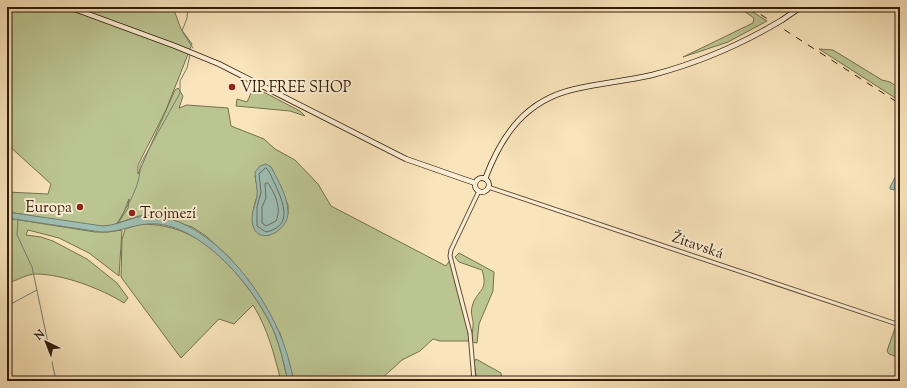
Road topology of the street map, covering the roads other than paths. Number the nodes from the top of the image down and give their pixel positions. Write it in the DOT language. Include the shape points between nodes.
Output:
graph roads {
  1 [pos="69,7"];
  2 [pos="801,7"];
  3 [pos="485,179"];
  4 [pos="475,183"];
  5 [pos="488,187"];
  6 [pos="479,191"];
  7 [pos="900,325"];
  8 [pos="474,381"];
  1 -- 4 [label="main road" via="190,52 247,78 406,159"];
  2 -- 3 [label="main road, bridge" via="770,27 720,52 676,68 643,77 574,89 540,102 526,112 512,128"];
  3 -- 4 [label="main road" via="479,179"];
  3 -- 5 [label="main road"];
  4 -- 6 [label="main road" via="475,188"];
  5 -- 6 [label="main road" via="484,191"];
  5 -- 7 [label="street, Žitavská"];
  6 -- 8 [label="street" via="450,256 470,334"];
}
